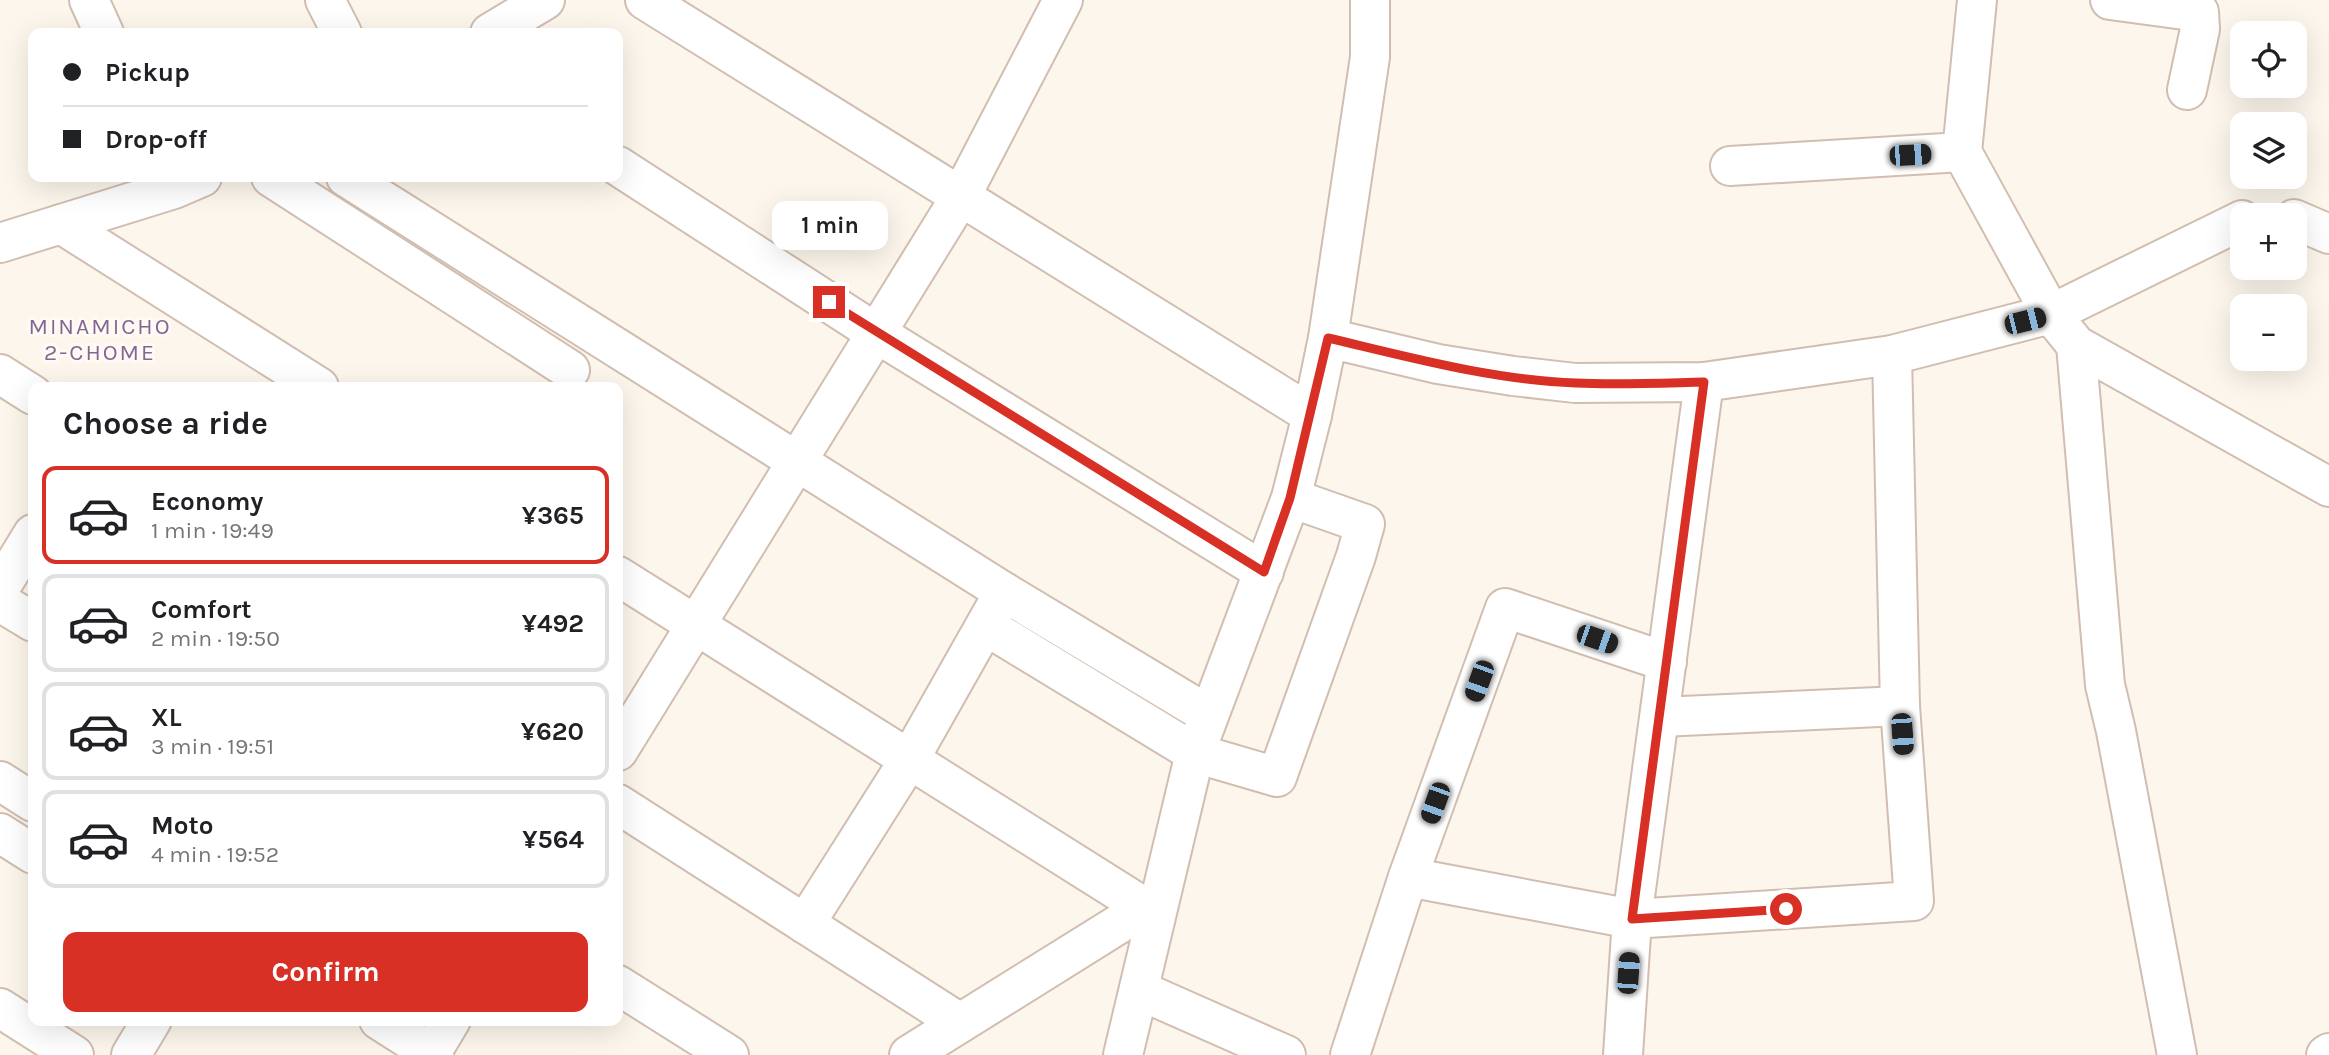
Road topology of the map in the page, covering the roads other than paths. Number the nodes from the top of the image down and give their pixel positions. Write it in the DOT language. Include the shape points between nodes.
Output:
graph roads {
  1 [pos="89,0"];
  2 [pos="325,0"];
  3 [pos="645,0"];
  4 [pos="1063,0"];
  5 [pos="1370,0"];
  6 [pos="1976,0"];
  7 [pos="2110,0"];
  8 [pos="542,1"];
  9 [pos="102,28"];
  10 [pos="339,28"];
  11 [pos="497,28"];
  12 [pos="2188,90"];
  13 [pos="1962,152"];
  14 [pos="1730,166"];
  15 [pos="623,169"];
  16 [pos="178,182"];
  17 [pos="278,182"];
  18 [pos="354,182"];
  19 [pos="961,196"];
  20 [pos="61,224"];
  21 [pos="2307,225"];
  22 [pos="2230,226"];
  23 [pos="2329,234"];
  24 [pos="0,243"];
  25 [pos="2051,314"];
  26 [pos="594,332"];
  27 [pos="876,333"];
  28 [pos="1328,338"];
  29 [pos="2076,345"];
  30 [pos="1892,355"];
  31 [pos="0,374"];
  32 [pos="565,378"];
  33 [pos="311,382"];
  34 [pos="1704,382"];
  35 [pos="28,392"];
  36 [pos="1312,415"];
  37 [pos="797,458"];
  38 [pos="2329,487"];
  39 [pos="1290,498"];
  40 [pos="28,542"];
  41 [pos="1264,572"];
  42 [pos="623,579"];
  43 [pos="0,589"];
  44 [pos="1004,592"];
  45 [pos="0,602"];
  46 [pos="28,619"];
  47 [pos="695,624"];
  48 [pos="986,626"];
  49 [pos="1667,662"];
  50 [pos="1900,706"];
  51 [pos="1207,714"];
  52 [pos="1661,717"];
  53 [pos="623,743"];
  54 [pos="1195,753"];
  55 [pos="909,760"];
  56 [pos="0,781"];
  57 [pos="28,799"];
  58 [pos="623,807"];
  59 [pos="0,833"];
  60 [pos="28,851"];
  61 [pos="1408,877"];
  62 [pos="1149,912"];
  63 [pos="1632,919"];
  64 [pos="806,924"];
  65 [pos="623,988"];
  66 [pos="1139,990"];
  67 [pos="0,1008"];
  68 [pos="960,1023"];
  69 [pos="28,1026"];
  70 [pos="28,1026"];
  71 [pos="148,1026"];
  72 [pos="388,1026"];
  73 [pos="449,1026"];
  74 [pos="74,1055"];
  75 [pos="131,1055"];
  76 [pos="432,1055"];
  77 [pos="729,1055"];
  78 [pos="909,1055"];
  79 [pos="1123,1055"];
  80 [pos="1286,1055"];
  81 [pos="1350,1055"];
  82 [pos="1623,1055"];
  83 [pos="2176,1055"];
  1 -- 9 [label="street"];
  2 -- 10 [label="street"];
  3 -- 19 [label="street"];
  4 -- 19 [label="street"];
  5 -- 28 [label="street" via="1370,57"];
  6 -- 13 [label="street"];
  7 -- 12 [label="street" via="2199,12"];
  8 -- 11 [label="street"];
  13 -- 14 [label="street"];
  13 -- 25 [label="street"];
  15 -- 27 [label="street"];
  16 -- 20 [label="street"];
  17 -- 32 [label="street"];
  18 -- 26 [label="street"];
  19 -- 27 [label="street"];
  19 -- 36 [label="street"];
  20 -- 24 [label="street"];
  20 -- 33 [label="street"];
  21 -- 23 [label="street"];
  22 -- 25 [label="street"];
  25 -- 29 [label="street"];
  25 -- 30 [label="street"];
  26 -- 32 [label="street"];
  26 -- 37 [label="street"];
  27 -- 37 [label="street"];
  27 -- 41 [label="street"];
  28 -- 34 [label="street" via="1513,376 1575,383"];
  28 -- 36 [label="street"];
  29 -- 38 [label="street"];
  29 -- 83 [label="street" via="2105,685"];
  30 -- 34 [label="street"];
  30 -- 50 [label="street"];
  31 -- 35 [label="street"];
  34 -- 49 [label="street"];
  36 -- 39 [label="street"];
  37 -- 44 [label="street"];
  37 -- 47 [label="street"];
  39 -- 41 [label="street"];
  39 -- 54 [label="street" via="1365,524 1278,777"];
  40 -- 43 [label="street"];
  41 -- 51 [label="street"];
  42 -- 47 [label="street"];
  44 -- 48 [label="street"];
  44 -- 51 [label="street"];
  45 -- 46 [label="street"];
  47 -- 53 [label="street"];
  47 -- 55 [label="street"];
  48 -- 54 [label="street"];
  48 -- 55 [label="street"];
  49 -- 52 [label="street"];
  49 -- 61 [label="street" via="1505,608"];
  50 -- 52 [label="street"];
  50 -- 63 [label="street" via="1914,901"];
  51 -- 54 [label="street"];
  52 -- 63 [label="street"];
  54 -- 62 [label="street"];
  55 -- 62 [label="street"];
  55 -- 64 [label="street"];
  56 -- 57 [label="street"];
  58 -- 64 [label="street"];
  59 -- 60 [label="street"];
  61 -- 63 [label="street"];
  61 -- 81 [label="street"];
  62 -- 66 [label="street"];
  62 -- 68 [label="street"];
  63 -- 82 [label="street"];
  64 -- 68 [label="street"];
  65 -- 77 [label="street"];
  66 -- 79 [label="street"];
  66 -- 80 [label="street"];
  67 -- 69 [label="street"];
  68 -- 78 [label="street"];
  70 -- 74 [label="street"];
  71 -- 75 [label="street"];
  72 -- 76 [label="street"];
  73 -- 76 [label="street"];
}
